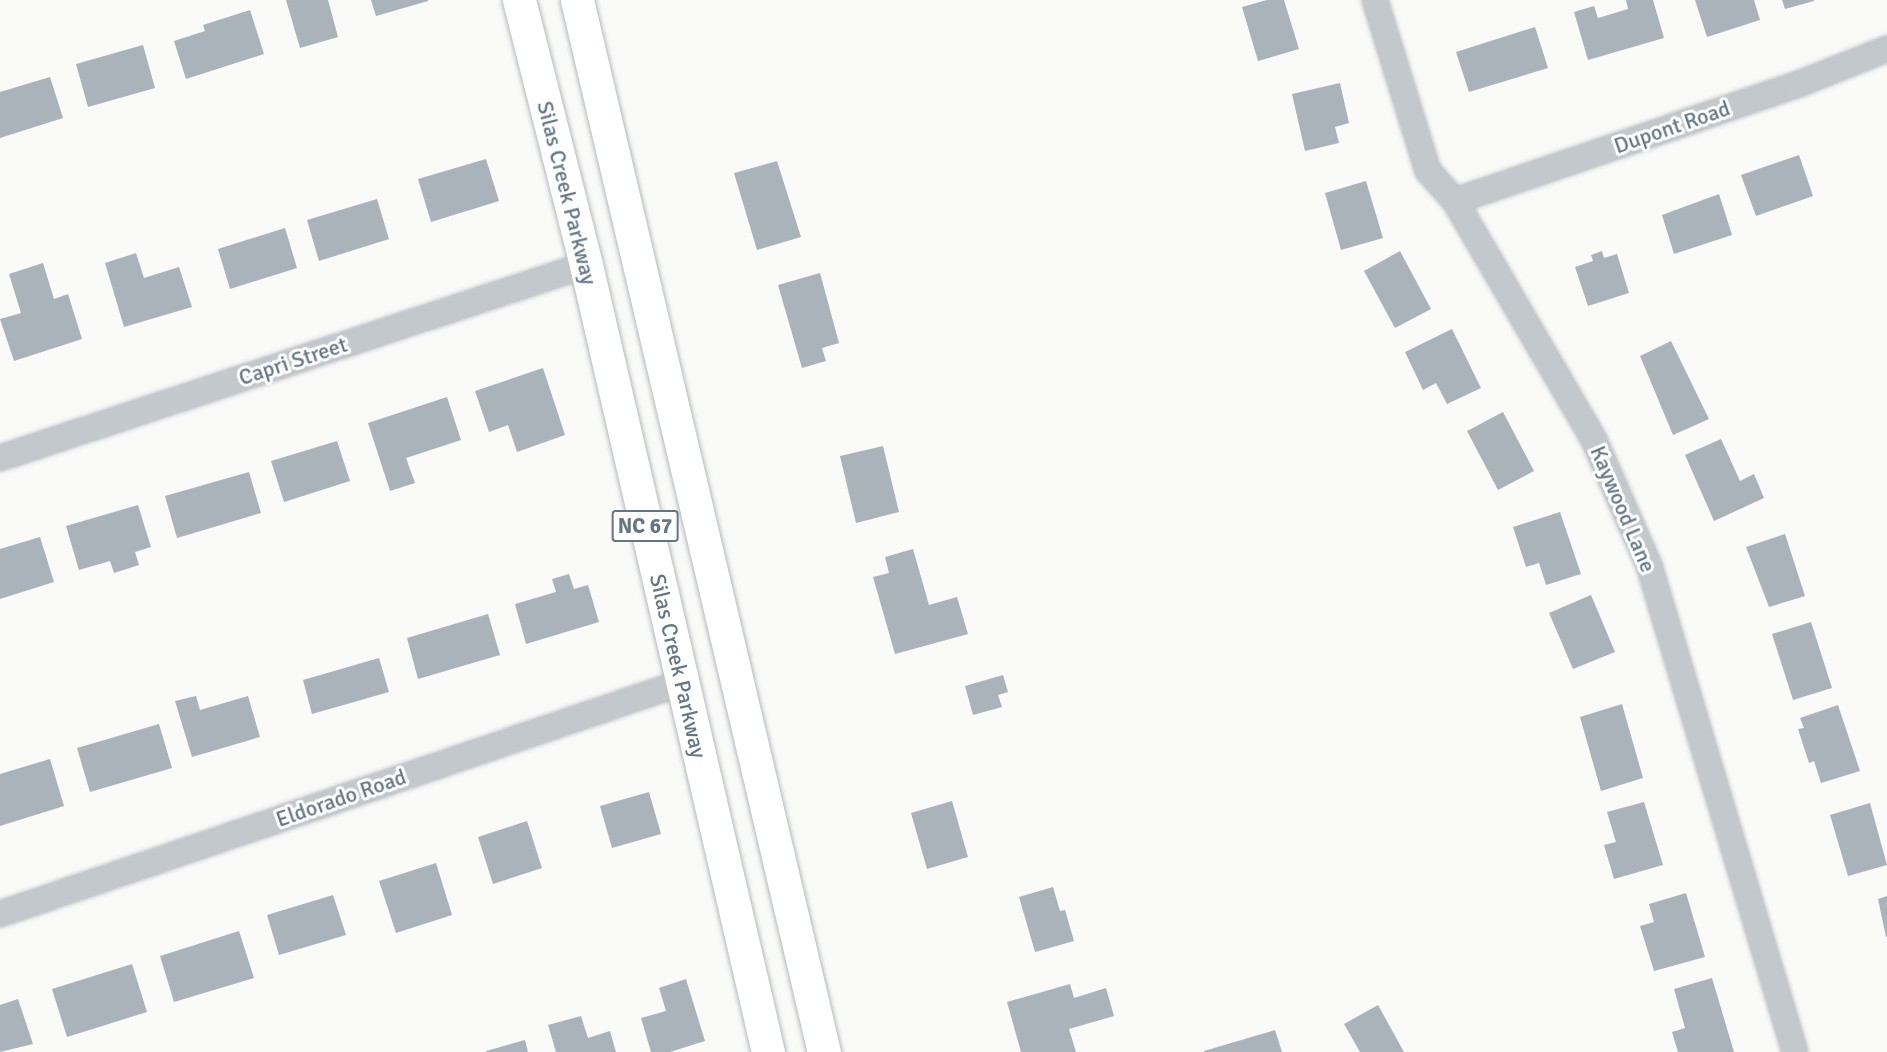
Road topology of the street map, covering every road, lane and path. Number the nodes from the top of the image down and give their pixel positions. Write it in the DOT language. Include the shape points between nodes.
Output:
graph roads {
  1 [pos="519,0"];
  2 [pos="577,0"];
  3 [pos="1375,0"];
  4 [pos="1887,49"];
  5 [pos="1455,201"];
  6 [pos="586,265"];
  7 [pos="0,458"];
  8 [pos="681,683"];
  9 [pos="0,914"];
  10 [pos="768,1052"];
  11 [pos="824,1052"];
  12 [pos="1795,1052"];
  1 -- 6 [label="main road, Silas Creek Parkway / NC 67"];
  2 -- 11 [label="main road, NC 67"];
  3 -- 5 [label="street, Kaywood Lane" via="1428,171"];
  4 -- 5 [label="street, Dupont Road" via="1788,88"];
  5 -- 12 [label="street, Kaywood Lane" via="1594,440 1649,565"];
  6 -- 7 [label="street, Capri Street"];
  6 -- 8 [label="main road, Silas Creek Parkway / NC 67"];
  8 -- 9 [label="street, Eldorado Road"];
  8 -- 10 [label="main road, Silas Creek Parkway / NC 67"];
}
